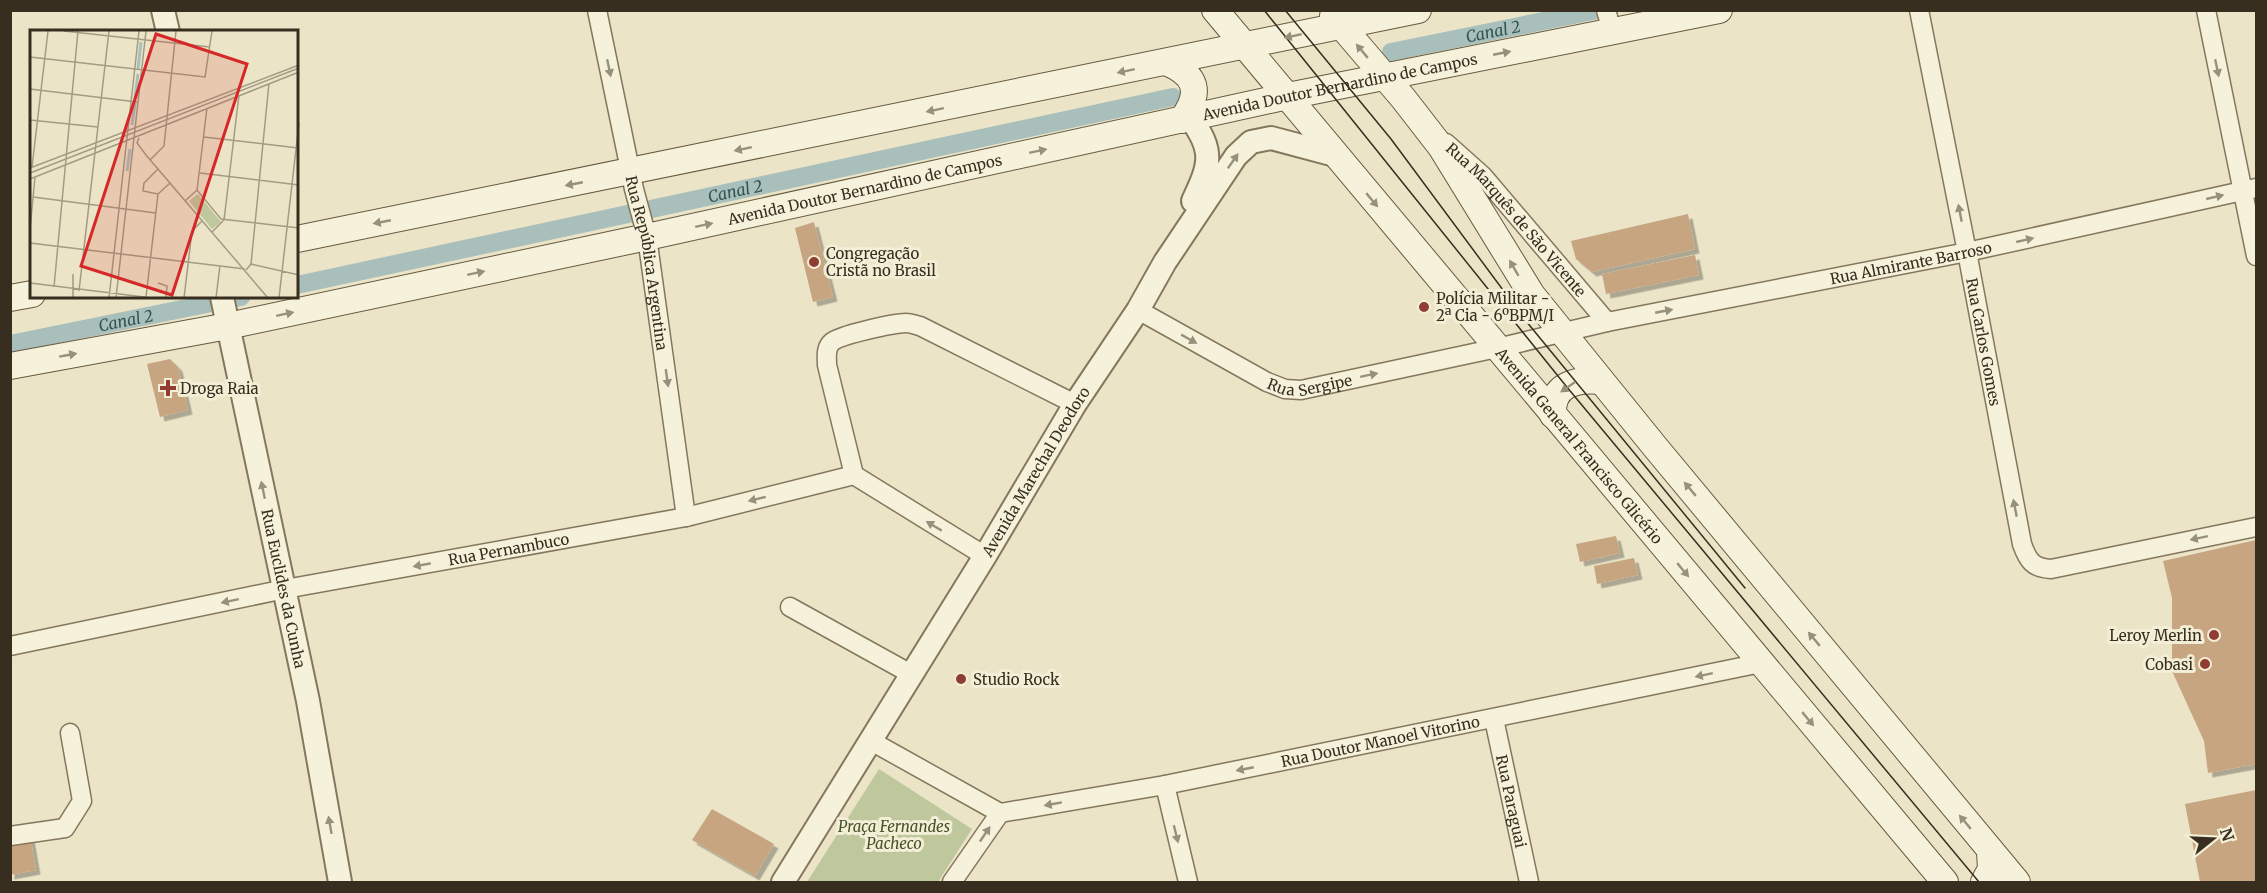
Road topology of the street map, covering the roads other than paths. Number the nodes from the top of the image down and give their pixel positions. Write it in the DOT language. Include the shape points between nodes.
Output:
graph roads {
  1 [pos="163,10"];
  2 [pos="597,10"];
  3 [pos="1215,10"];
  4 [pos="1418,10"];
  5 [pos="1719,10"];
  6 [pos="1919,10"];
  7 [pos="2206,10"];
  8 [pos="1335,18"];
  9 [pos="1609,21"];
  10 [pos="168,30"];
  11 [pos="1245,46"];
  12 [pos="1166,62"];
  13 [pos="1383,76"];
  14 [pos="1288,96"];
  15 [pos="1186,119"];
  16 [pos="1424,124"];
  17 [pos="1335,155"];
  18 [pos="633,181"];
  19 [pos="2250,189"];
  20 [pos="645,229"];
  21 [pos="298,239"];
  22 [pos="1967,252"];
  23 [pos="2256,256"];
  24 [pos="1165,262"];
  25 [pos="30,294"];
  26 [pos="298,296"];
  27 [pos="10,298"];
  28 [pos="287,298"];
  29 [pos="225,310"];
  30 [pos="1138,310"];
  31 [pos="1607,322"];
  32 [pos="1562,333"];
  33 [pos="1497,348"];
  34 [pos="10,366"];
  35 [pos="1601,381"];
  36 [pos="1074,404"];
  37 [pos="1553,415"];
  38 [pos="854,475"];
  39 [pos="686,517"];
  40 [pos="2256,527"];
  41 [pos="985,556"];
  42 [pos="285,590"];
  43 [pos="790,607"];
  44 [pos="10,646"];
  45 [pos="1761,663"];
  46 [pos="912,674"];
  47 [pos="1494,718"];
  48 [pos="70,733"];
  49 [pos="871,741"];
  50 [pos="1165,785"];
  51 [pos="1000,813"];
  52 [pos="10,836"];
  53 [pos="1990,852"];
  54 [pos="340,882"];
  55 [pos="783,882"];
  56 [pos="952,882"];
  57 [pos="1188,882"];
  58 [pos="1529,882"];
  59 [pos="1945,882"];
  60 [pos="1984,882"];
  61 [pos="2017,882"];
  1 -- 10 [label="street"];
  2 -- 18 [label="street, Rua República Argentina, one-way"];
  3 -- 11 [label="main road, Avenida General Francisco Glicério"];
  4 -- 8 [label="main road"];
  5 -- 9 [label="main road, Avenida Doutor Bernardino de Campos"];
  22 -- 6 [label="street, Rua Carlos Gomes, one-way"];
  7 -- 19 [label="street, one-way"];
  8 -- 11 [label="main road, one-way"];
  13 -- 8 [label="main road, Rua Marquês de São Vicente, one-way"];
  13 -- 9 [label="main road, Avenida Doutor Bernardino de Campos, one-way"];
  11 -- 12 [label="main road"];
  11 -- 14 [label="main road, Avenida General Francisco Glicério"];
  12 -- 15 [label="main road" via="1186,72 1192,80 1192,105"];
  12 -- 18 [label="main road, one-way"];
  13 -- 14 [label="main road, Avenida Doutor Bernardino de Campos"];
  13 -- 16 [label="main road, Rua Marquês de São Vicente"];
  14 -- 15 [label="main road, Avenida Doutor Bernardino de Campos"];
  14 -- 17 [label="main road, Avenida General Francisco Glicério"];
  20 -- 15 [label="main road, Avenida Doutor Bernardino de Campos, one-way"];
  15 -- 24 [label="street" via="1205,142 1208,161"];
  16 -- 31 [label="street, Rua Marquês de São Vicente" via="1483,176"];
  32 -- 16 [label="main road, one-way" via="1521,281 1455,168"];
  24 -- 17 [label="street, Avenida Marechal Deodoro, one-way" via="1245,145 1271,138"];
  17 -- 33 [label="main road, Avenida General Francisco Glicério, one-way"];
  18 -- 20 [label="street, Rua República Argentina"];
  18 -- 21 [label="main road, one-way"];
  22 -- 19 [label="street, Rua Almirante Barroso, one-way"];
  19 -- 23 [label="street"];
  26 -- 20 [label="main road, Avenida Doutor Bernardino de Campos, one-way"];
  20 -- 39 [label="street, Rua República Argentina, one-way"];
  31 -- 22 [label="street, Rua Almirante Barroso, one-way"];
  40 -- 22 [label="street, Rua Carlos Gomes, one-way" via="2050,569 2031,564 2022,544"];
  24 -- 30 [label="street, Avenida Marechal Deodoro"];
  25 -- 27 [label="main road"];
  29 -- 28 [label="main road, Avenida Doutor Bernardino de Campos, one-way"];
  34 -- 29 [label="main road, Avenida Doutor Bernardino de Campos, one-way"];
  42 -- 29 [label="street, Rua Euclides da Cunha, one-way"];
  30 -- 33 [label="street, Rua Sergipe, one-way" via="1267,382 1292,390"];
  30 -- 36 [label="street, Avenida Marechal Deodoro"];
  31 -- 32 [label="street, Rua Almirante Barroso"];
  32 -- 33 [label="street, Rua Sergipe"];
  32 -- 35 [label="main road"];
  33 -- 37 [label="main road, Avenida General Francisco Glicério"];
  35 -- 37 [label="main road, one-way" via="1582,379 1566,386 1556,397"];
  53 -- 35 [label="main road, one-way"];
  36 -- 38 [label="street" via="920,326 895,324 843,337 832,342 827,350 827,365"];
  36 -- 41 [label="street, Avenida Marechal Deodoro"];
  37 -- 45 [label="main road, Avenida General Francisco Glicério, one-way"];
  38 -- 39 [label="street, Rua Pernambuco, one-way"];
  41 -- 38 [label="street, one-way"];
  39 -- 42 [label="street, Rua Pernambuco, one-way"];
  41 -- 46 [label="street, Avenida Marechal Deodoro"];
  42 -- 44 [label="street, Rua Pernambuco, one-way"];
  54 -- 42 [label="street, Rua Euclides da Cunha, one-way"];
  43 -- 46 [label="street"];
  45 -- 47 [label="street, Rua Doutor Manoel Vitorino, one-way"];
  45 -- 59 [label="main road, Avenida General Francisco Glicério, one-way"];
  46 -- 49 [label="street, Avenida Marechal Deodoro"];
  47 -- 50 [label="street, Rua Doutor Manoel Vitorino, one-way"];
  47 -- 58 [label="street, Rua Paraguai"];
  48 -- 52 [label="street" via="82,801 65,828"];
  49 -- 51 [label="street"];
  49 -- 55 [label="street, Avenida Marechal Deodoro"];
  50 -- 51 [label="street, Rua Doutor Manoel Vitorino, one-way"];
  50 -- 57 [label="street, one-way"];
  56 -- 51 [label="street, one-way"];
  53 -- 60 [label="main road" via="1991,869"];
  53 -- 61 [label="main road"];
}
